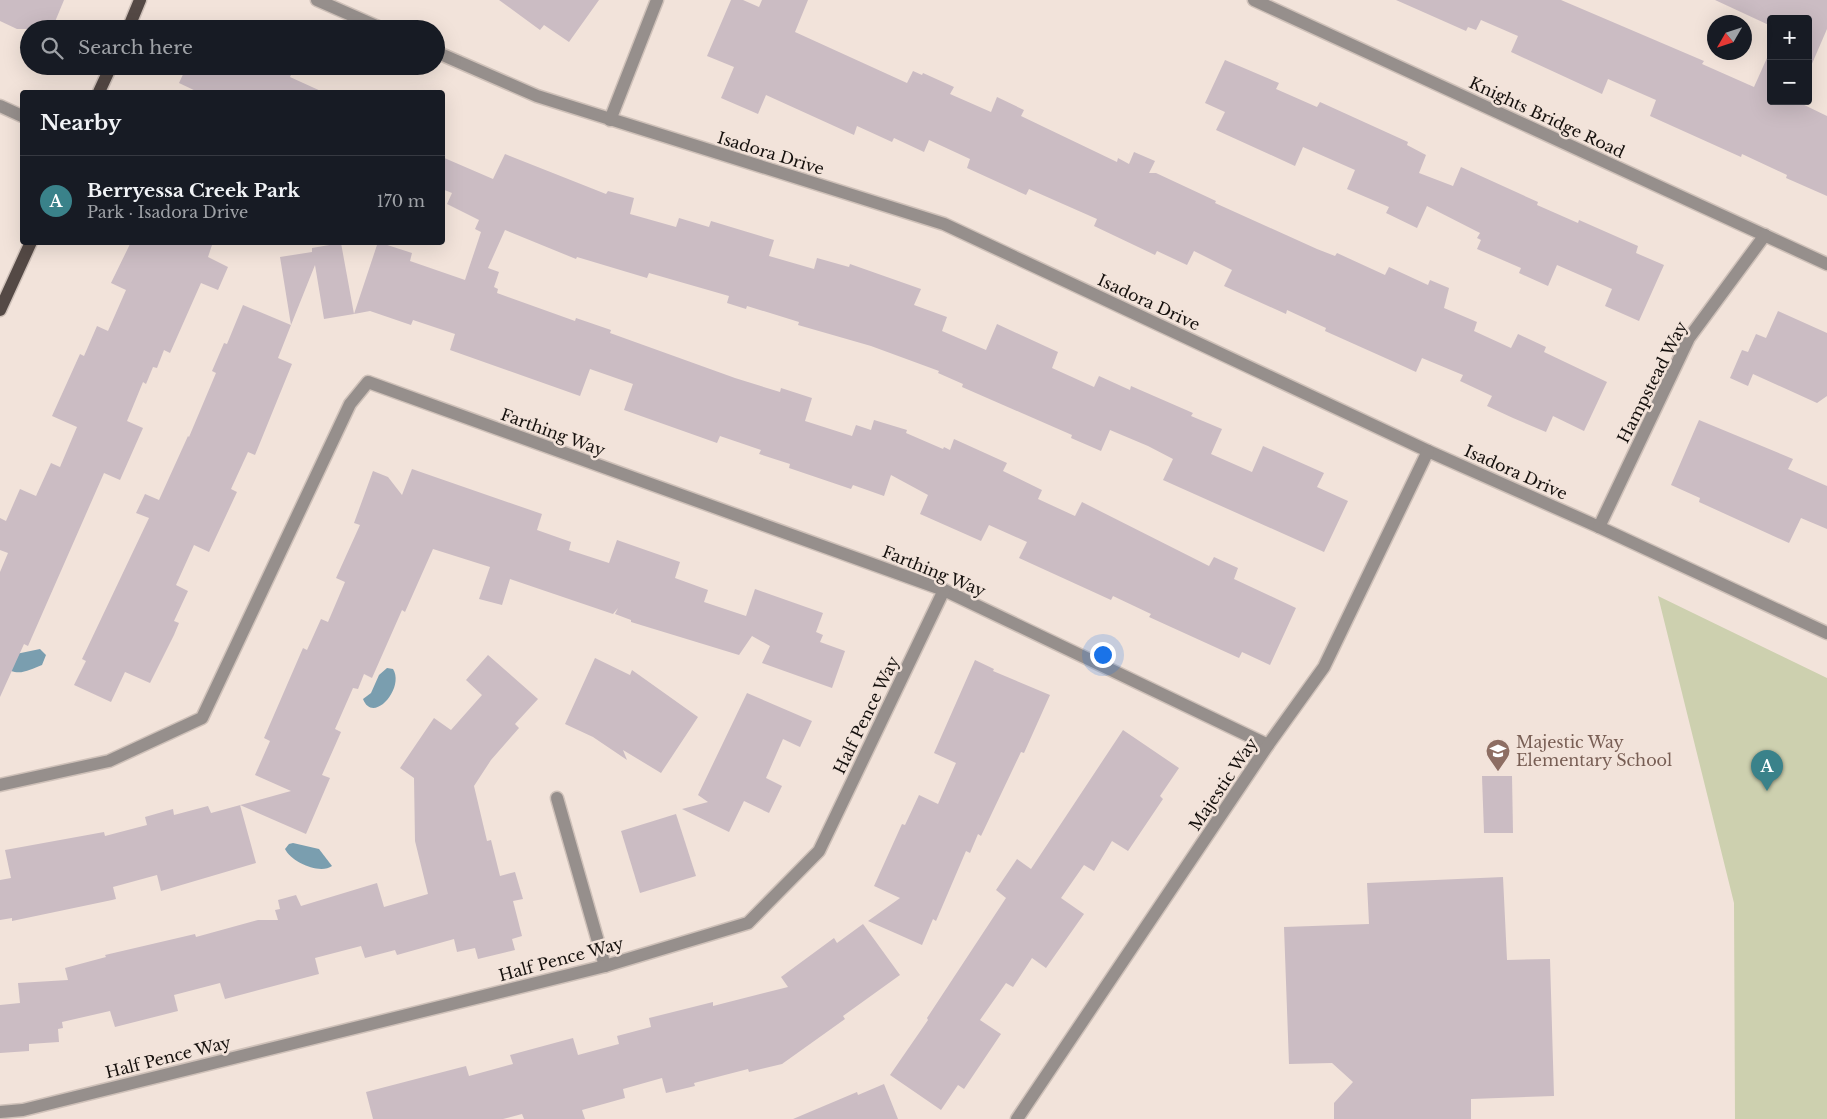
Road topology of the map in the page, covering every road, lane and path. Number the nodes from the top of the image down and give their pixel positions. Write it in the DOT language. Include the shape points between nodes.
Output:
graph roads {
  1 [pos="140,0"];
  2 [pos="317,0"];
  3 [pos="657,0"];
  4 [pos="1254,0"];
  5 [pos="132,20"];
  6 [pos="363,20"];
  7 [pos="445,56"];
  8 [pos="107,75"];
  9 [pos="100,90"];
  10 [pos="0,106"];
  11 [pos="20,115"];
  12 [pos="610,120"];
  13 [pos="1765,235"];
  14 [pos="30,245"];
  15 [pos="1827,264"];
  16 [pos="0,310"];
  17 [pos="1428,451"];
  18 [pos="1599,527"];
  19 [pos="944,590"];
  20 [pos="1827,634"];
  21 [pos="1268,745"];
  22 [pos="0,785"];
  23 [pos="557,798"];
  24 [pos="605,966"];
  25 [pos="0,1112"];
  26 [pos="1019,1119"];
  1 -- 5 [label="main road"];
  2 -- 6 [label="street"];
  3 -- 12 [label="street"];
  4 -- 13 [label="street, Knights Bridge Road"];
  7 -- 12 [label="street, Isadora Drive" via="537,96"];
  8 -- 9 [label="main road"];
  10 -- 11 [label="street"];
  12 -- 17 [label="street, Isadora Drive" via="944,224"];
  13 -- 15 [label="street, Knights Bridge Road"];
  13 -- 18 [label="street, Hampstead Way" via="1689,338"];
  14 -- 16 [label="main road"];
  17 -- 18 [label="street, Isadora Drive"];
  17 -- 21 [label="street, Majestic Way" via="1324,667"];
  18 -- 20 [label="street, Isadora Drive"];
  19 -- 21 [label="street, Farthing Way"];
  19 -- 22 [label="street, Farthing Way" via="368,382 350,404 202,718 109,761"];
  19 -- 24 [label="street, Half Pence Way" via="819,851 748,923"];
  21 -- 26 [label="street, Majestic Way"];
  23 -- 24 [label="street"];
  24 -- 25 [label="street, Half Pence Way" via="23,1110"];
}
